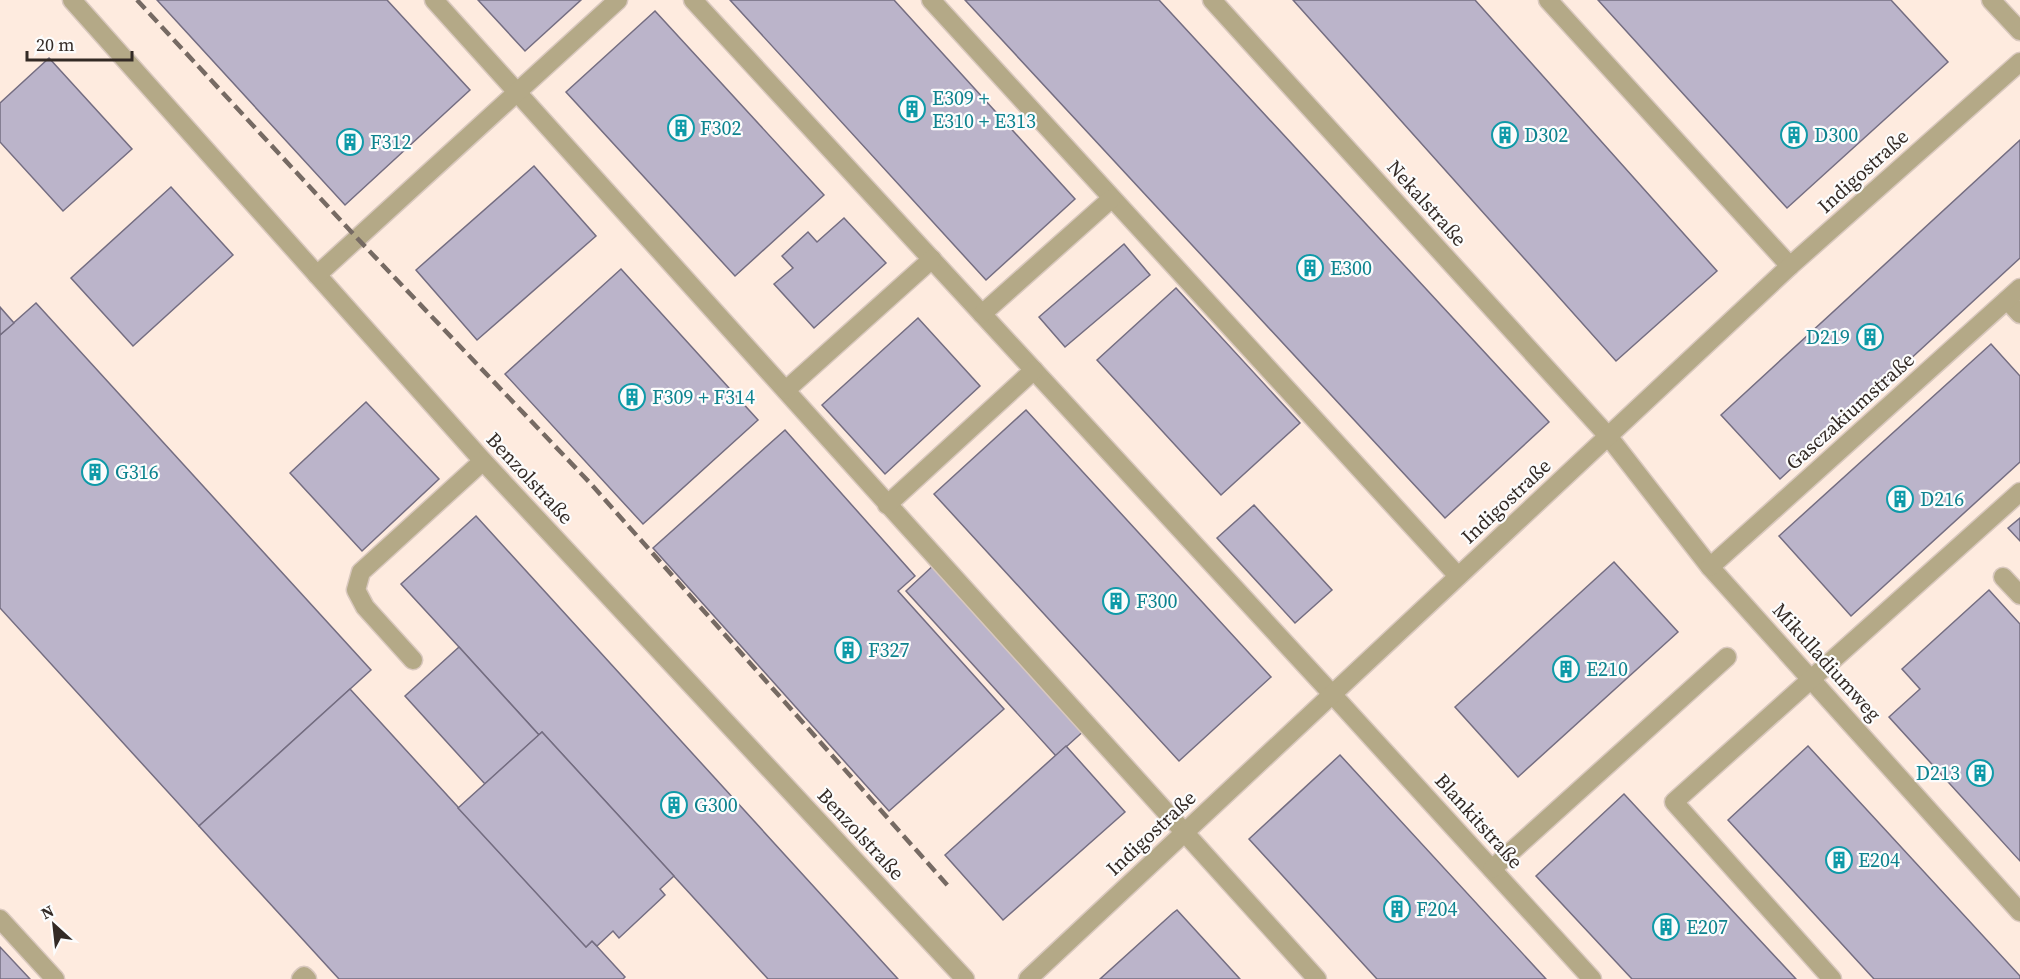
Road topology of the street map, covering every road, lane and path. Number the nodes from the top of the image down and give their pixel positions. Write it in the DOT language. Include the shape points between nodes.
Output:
graph roads {
  1 [pos="72,0"];
  2 [pos="434,0"];
  3 [pos="618,0"];
  4 [pos="693,0"];
  5 [pos="931,0"];
  6 [pos="1212,0"];
  7 [pos="1548,0"];
  8 [pos="1991,0"];
  9 [pos="2020,32"];
  10 [pos="2020,62"];
  11 [pos="517,92"];
  12 [pos="1111,199"];
  13 [pos="932,259"];
  14 [pos="1790,266"];
  15 [pos="317,275"];
  16 [pos="2013,294"];
  17 [pos="982,314"];
  18 [pos="2020,314"];
  19 [pos="1034,370"];
  20 [pos="786,390"];
  21 [pos="1608,436"];
  22 [pos="483,461"];
  23 [pos="2020,492"];
  24 [pos="887,505"];
  25 [pos="1710,567"];
  26 [pos="1458,576"];
  27 [pos="2003,578"];
  28 [pos="2020,595"];
  29 [pos="1727,657"];
  30 [pos="413,660"];
  31 [pos="1811,678"];
  32 [pos="1332,694"];
  33 [pos="1184,833"];
  34 [pos="1492,869"];
  35 [pos="2020,912"];
  36 [pos="0,919"];
  37 [pos="56,979"];
  38 [pos="301,979"];
  39 [pos="307,979"];
  40 [pos="965,979"];
  41 [pos="1028,979"];
  42 [pos="1317,979"];
  43 [pos="1592,979"];
  44 [pos="1832,979"];
  1 -- 15 [label="street, Benzolstraße"];
  2 -- 11 [label="street"];
  3 -- 11 [label="street"];
  4 -- 13 [label="street, Blankitstraße"];
  5 -- 12 [label="street"];
  6 -- 21 [label="street, Nekalstraße"];
  7 -- 14 [label="street"];
  8 -- 9 [label="street"];
  10 -- 14 [label="street, Indigostraße"];
  11 -- 15 [label="street"];
  11 -- 20 [label="street"];
  12 -- 17 [label="street"];
  12 -- 26 [label="street"];
  13 -- 17 [label="street, Blankitstraße"];
  13 -- 20 [label="street"];
  14 -- 21 [label="street, Indigostraße"];
  15 -- 22 [label="street, Benzolstraße"];
  16 -- 18 [label="street"];
  16 -- 25 [label="street, Gasczakiumstraße"];
  17 -- 19 [label="street, Blankitstraße"];
  19 -- 24 [label="street"];
  19 -- 32 [label="street, Blankitstraße"];
  20 -- 24 [label="street"];
  21 -- 25 [label="street, Mikulladiumweg"];
  21 -- 26 [label="street, Indigostraße"];
  22 -- 30 [label="street" via="361,572 356,590 365,607"];
  22 -- 40 [label="street, Benzolstraße"];
  23 -- 31 [label="street"];
  24 -- 33 [label="street"];
  25 -- 31 [label="street, Mikulladiumweg"];
  26 -- 32 [label="street, Indigostraße"];
  27 -- 28 [label="street"];
  29 -- 34 [label="street"];
  31 -- 35 [label="street, Mikulladiumweg"];
  31 -- 44 [label="street" via="1674,802"];
  32 -- 33 [label="street, Indigostraße"];
  32 -- 34 [label="street, Blankitstraße"];
  33 -- 41 [label="street, Indigostraße"];
  33 -- 42 [label="street"];
  34 -- 43 [label="street, Blankitstraße"];
  36 -- 37 [label="street"];
  38 -- 39 [label="street"];
}
